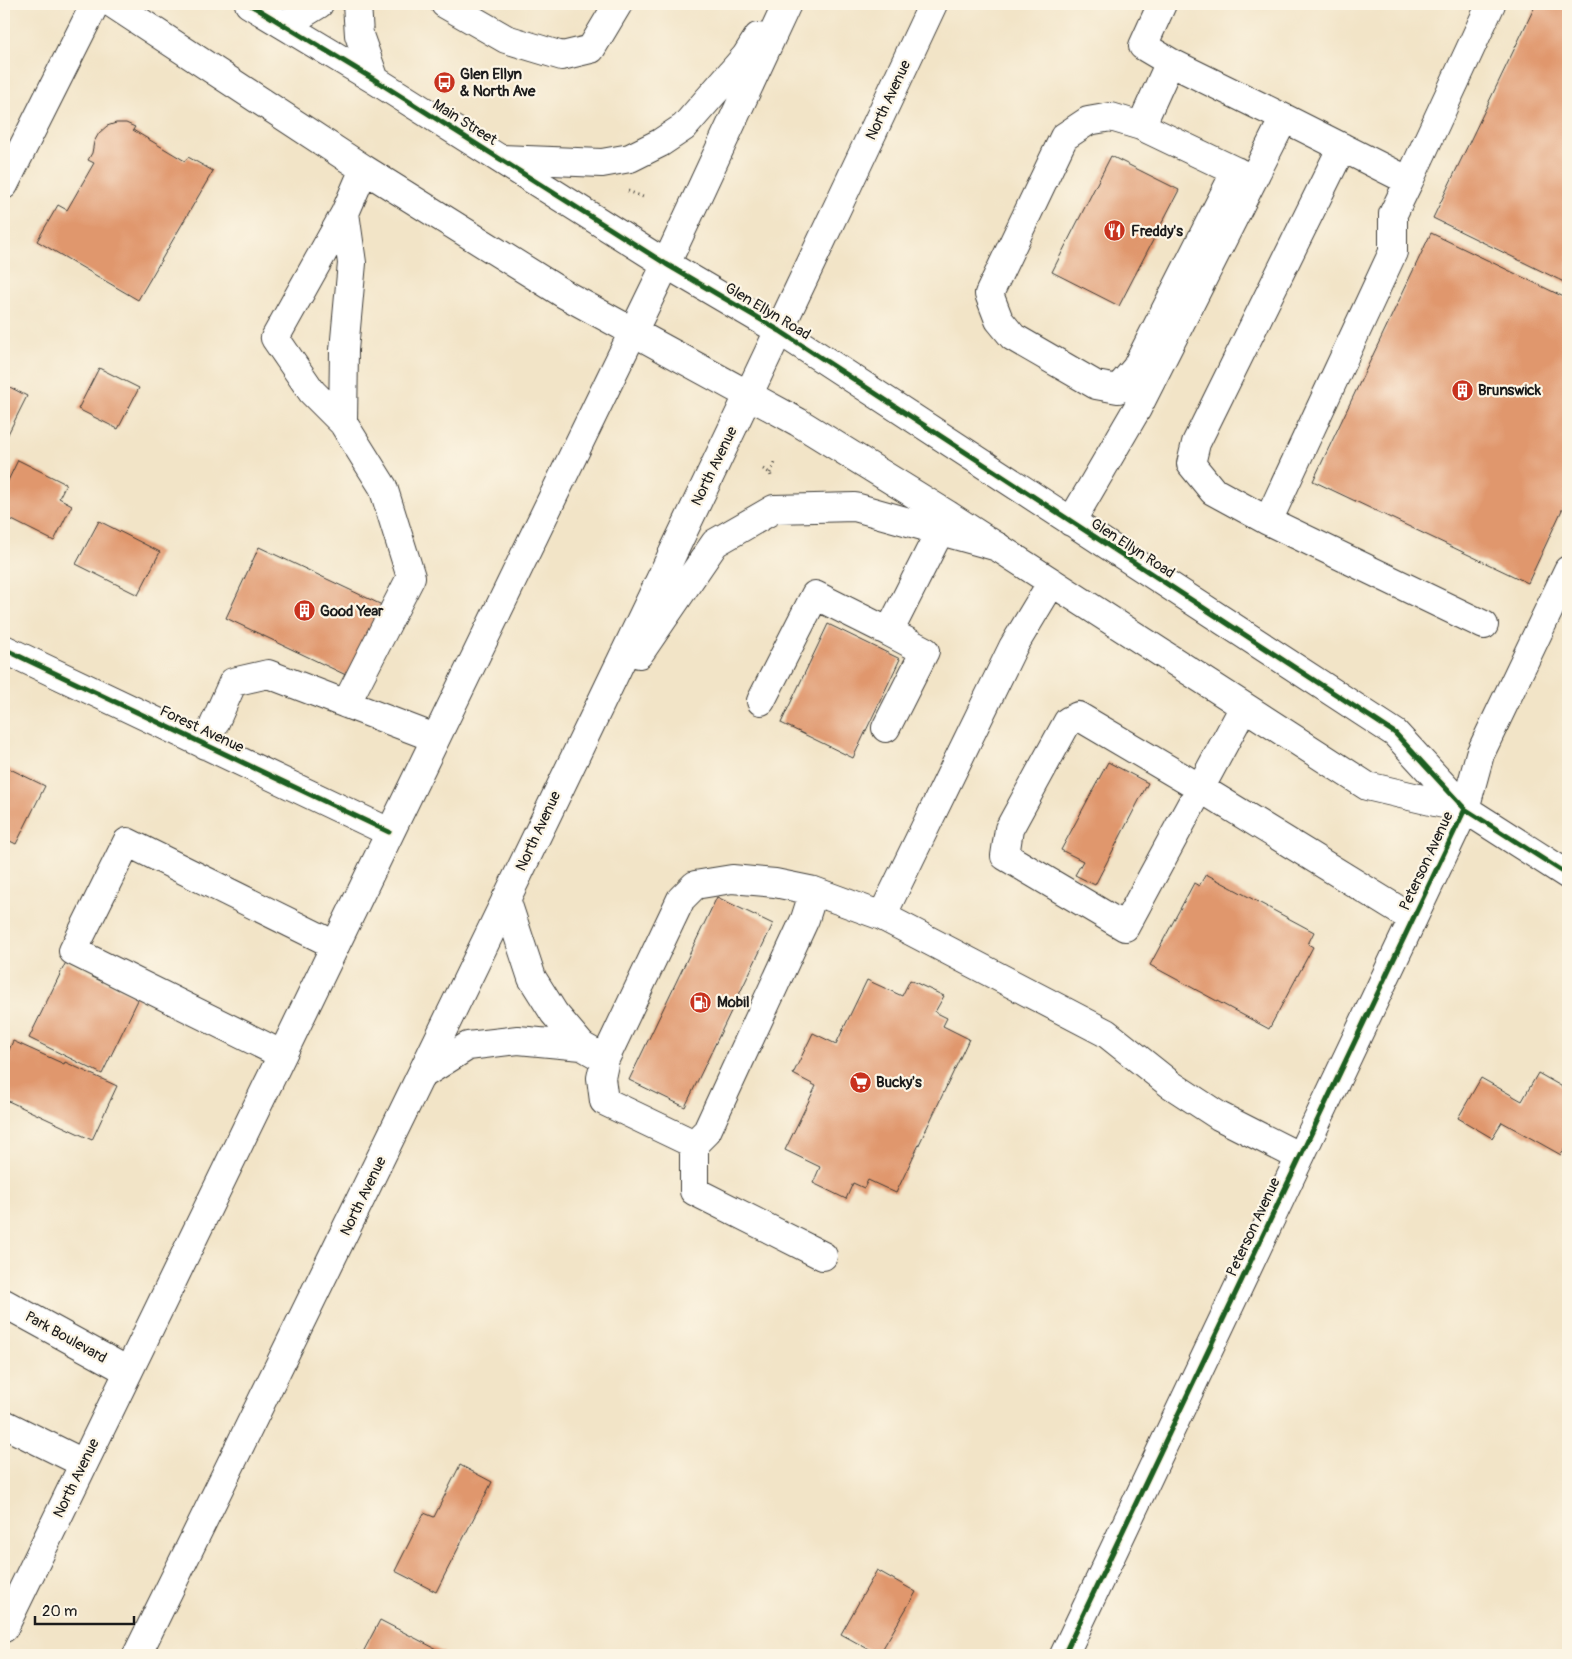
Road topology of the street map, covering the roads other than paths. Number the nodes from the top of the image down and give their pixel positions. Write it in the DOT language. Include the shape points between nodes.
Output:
graph roads {
  1 [pos="95,4"];
  2 [pos="113,4"];
  3 [pos="249,4"];
  4 [pos="319,4"];
  5 [pos="357,4"];
  6 [pos="445,4"];
  7 [pos="618,4"];
  8 [pos="779,4"];
  9 [pos="787,4"];
  10 [pos="933,4"];
  11 [pos="1162,4"];
  12 [pos="1491,4"];
  13 [pos="285,25"];
  14 [pos="1170,62"];
  15 [pos="375,80"];
  16 [pos="1284,118"];
  17 [pos="1141,126"];
  18 [pos="1342,147"];
  19 [pos="501,159"];
  20 [pos="364,169"];
  21 [pos="1244,176"];
  22 [pos="1409,182"];
  23 [pos="4,185"];
  24 [pos="345,213"];
  25 [pos="666,264"];
  26 [pos="780,332"];
  27 [pos="633,333"];
  28 [pos="749,395"];
  29 [pos="343,423"];
  30 [pos="1268,521"];
  31 [pos="944,522"];
  32 [pos="1071,522"];
  33 [pos="1568,570"];
  34 [pos="1052,582"];
  35 [pos="1484,625"];
  36 [pos="889,632"];
  37 [pos="4,649"];
  38 [pos="761,701"];
  39 [pos="346,704"];
  40 [pos="1244,707"];
  41 [pos="886,728"];
  42 [pos="435,738"];
  43 [pos="205,745"];
  44 [pos="1200,788"];
  45 [pos="1465,809"];
  46 [pos="544,818"];
  47 [pos="389,832"];
  48 [pos="1568,875"];
  49 [pos="814,891"];
  50 [pos="506,899"];
  51 [pos="882,916"];
  52 [pos="1412,919"];
  53 [pos="334,945"];
  54 [pos="582,1046"];
  55 [pos="281,1054"];
  56 [pos="605,1059"];
  57 [pos="422,1075"];
  58 [pos="694,1144"];
  59 [pos="1300,1157"];
  60 [pos="823,1256"];
  61 [pos="4,1303"];
  62 [pos="128,1371"];
  63 [pos="4,1424"];
  64 [pos="83,1464"];
  65 [pos="7,1615"];
  66 [pos="137,1655"];
  67 [pos="1064,1655"];
  1 -- 23 [label="street"];
  2 -- 20 [label="street"];
  3 -- 13 [label="street, Main Street"];
  4 -- 13 [label="street"];
  5 -- 15 [label="street" via="359,35"];
  6 -- 7 [label="street" via="506,38 562,56 591,49"];
  8 -- 19 [label="street" via="746,56 684,128 660,144 630,158 602,162"];
  9 -- 25 [label="street, North Avenue"];
  10 -- 26 [label="street, North Avenue"];
  11 -- 14 [label="street" via="1143,46"];
  12 -- 22 [label="street"];
  13 -- 15 [label="street, Main Street"];
  14 -- 16 [label="street"];
  14 -- 17 [label="street"];
  15 -- 19 [label="street, Main Street"];
  16 -- 18 [label="street"];
  16 -- 21 [label="street"];
  17 -- 21 [label="street"];
  17 -- 21 [label="street" via="1111,117 1088,121 1064,138 988,294 999,320 1013,337 1096,385 1118,389 1136,368"];
  18 -- 22 [label="street"];
  18 -- 30 [label="street" via="1196,443 1191,464 1213,491"];
  19 -- 25 [label="street, Main Street"];
  20 -- 24 [label="street"];
  20 -- 27 [label="street" via="564,294"];
  21 -- 32 [label="street" via="1137,409"];
  22 -- 30 [label="street" via="1393,214 1393,252"];
  24 -- 29 [label="street" via="352,263 344,350"];
  24 -- 29 [label="street" via="275,338 312,392"];
  25 -- 26 [label="street, Glen Ellyn Road"];
  25 -- 27 [label="street, North Avenue"];
  26 -- 28 [label="street, North Avenue"];
  26 -- 32 [label="street, Glen Ellyn Road"];
  27 -- 28 [label="street"];
  27 -- 42 [label="street, North Avenue"];
  28 -- 31 [label="street" via="798,422"];
  28 -- 46 [label="street, North Avenue"];
  29 -- 39 [label="street" via="383,487 411,578"];
  30 -- 35 [label="street"];
  31 -- 34 [label="street, Glen Ellyn Road" via="998,547"];
  31 -- 36 [label="street"];
  31 -- 46 [label="street" via="855,506 774,509 715,543 648,640"];
  32 -- 45 [label="street, Glen Ellyn Road" via="1395,733"];
  33 -- 45 [label="street, Peterson Avenue" via="1480,754"];
  34 -- 40 [label="street, Glen Ellyn Road"];
  34 -- 51 [label="street" via="1013,647"];
  36 -- 38 [label="street" via="815,595"];
  36 -- 41 [label="street" via="926,651"];
  37 -- 43 [label="street, Forest Avenue"];
  39 -- 42 [label="street"];
  39 -- 43 [label="street" via="268,674 233,682"];
  40 -- 44 [label="street"];
  40 -- 45 [label="street, Glen Ellyn Road" via="1367,786"];
  42 -- 47 [label="street, North Avenue"];
  43 -- 47 [label="street, Forest Avenue"];
  44 -- 44 [label="street" via="1125,927 1005,856 1009,829 1068,721 1078,716"];
  44 -- 52 [label="street"];
  45 -- 48 [label="street, Glen Ellyn Road"];
  45 -- 52 [label="street, Peterson Avenue"];
  46 -- 50 [label="street, North Avenue"];
  47 -- 53 [label="street, North Avenue"];
  49 -- 51 [label="street"];
  49 -- 56 [label="street" via="732,879 696,885 681,899"];
  49 -- 58 [label="street" via="805,919 707,1131"];
  50 -- 54 [label="street" via="532,978 554,1013"];
  50 -- 57 [label="street, North Avenue"];
  51 -- 59 [label="street" via="1106,1033 1170,1084 1219,1116"];
  52 -- 59 [label="street, Peterson Avenue"];
  53 -- 55 [label="street, North Avenue"];
  53 -- 55 [label="street" via="127,842 72,951"];
  54 -- 56 [label="street"];
  54 -- 57 [label="street" via="518,1040 468,1046"];
  55 -- 62 [label="street, North Avenue"];
  56 -- 58 [label="street" via="601,1078 604,1101"];
  57 -- 66 [label="street, North Avenue"];
  58 -- 60 [label="street" via="694,1191"];
  59 -- 67 [label="street, Peterson Avenue"];
  61 -- 62 [label="street, Park Boulevard"];
  62 -- 64 [label="street, North Avenue"];
  63 -- 64 [label="street"];
  64 -- 65 [label="street, North Avenue"];
}
